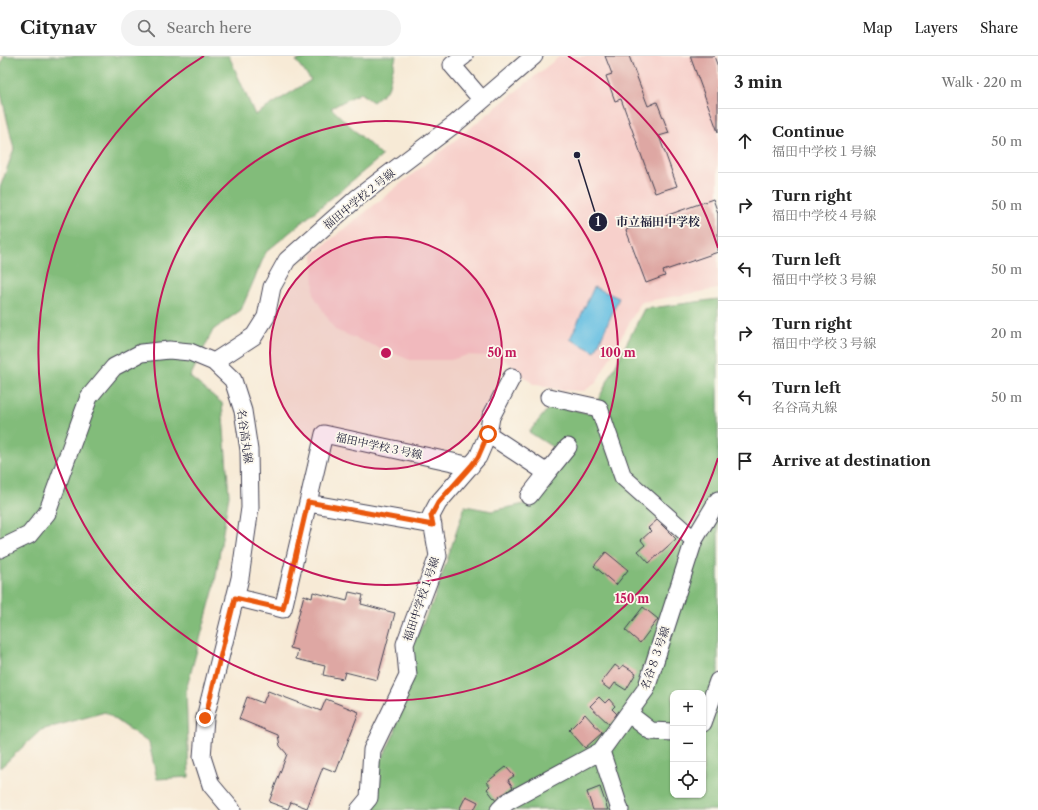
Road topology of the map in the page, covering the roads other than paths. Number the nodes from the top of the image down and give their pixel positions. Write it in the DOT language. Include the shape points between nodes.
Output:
graph roads {
  1 [pos="464,56"];
  2 [pos="534,56"];
  3 [pos="482,100"];
  4 [pos="214,362"];
  5 [pos="512,377"];
  6 [pos="549,397"];
  7 [pos="488,434"];
  8 [pos="568,447"];
  9 [pos="471,466"];
  10 [pos="547,473"];
  11 [pos="529,496"];
  12 [pos="718,500"];
  13 [pos="308,502"];
  14 [pos="433,525"];
  15 [pos="694,540"];
  16 [pos="0,549"];
  17 [pos="235,598"];
  18 [pos="718,681"];
  19 [pos="629,714"];
  20 [pos="706,715"];
  21 [pos="670,732"];
  22 [pos="601,751"];
  23 [pos="232,810"];
  24 [pos="359,810"];
  25 [pos="499,810"];
  26 [pos="620,810"];
  1 -- 3 [label="street" via="452,65"];
  2 -- 3 [label="street, 福田中学校２号線"];
  3 -- 4 [label="street, 福田中学校２号線" via="456,123 357,198 287,260 272,287 266,317 254,336"];
  4 -- 16 [label="street, 名谷高丸線" via="190,352 169,350 141,353 114,367 89,397 47,513 29,535"];
  4 -- 17 [label="street, 名谷高丸線" via="233,380 243,411 249,450 250,508"];
  5 -- 7 [label="street, 福田中学校１号線" via="491,417"];
  6 -- 15 [label="street" via="599,408 623,477"];
  7 -- 9 [label="street, 福田中学校１号線"];
  7 -- 10 [label="street"];
  8 -- 10 [label="street"];
  9 -- 13 [label="street, 福田中学校３号線" via="324,434"];
  9 -- 14 [label="street, 福田中学校１号線" via="438,503 431,516"];
  10 -- 11 [label="street"];
  12 -- 15 [label="street, 名谷８３号線"];
  13 -- 14 [label="street"];
  13 -- 17 [label="street, 福田中学校３号線" via="283,609"];
  14 -- 24 [label="street, 福田中学校１号線" via="438,556 405,644 408,676 372,750 369,798"];
  15 -- 19 [label="street, 名谷８３号線" via="646,689"];
  17 -- 23 [label="street, 名谷高丸線" via="205,718 202,757 211,785"];
  18 -- 20 [label="street"];
  19 -- 21 [label="street" via="651,731"];
  19 -- 22 [label="street, 名谷８３号線"];
  22 -- 25 [label="street" via="507,802"];
  22 -- 26 [label="street"];
}
